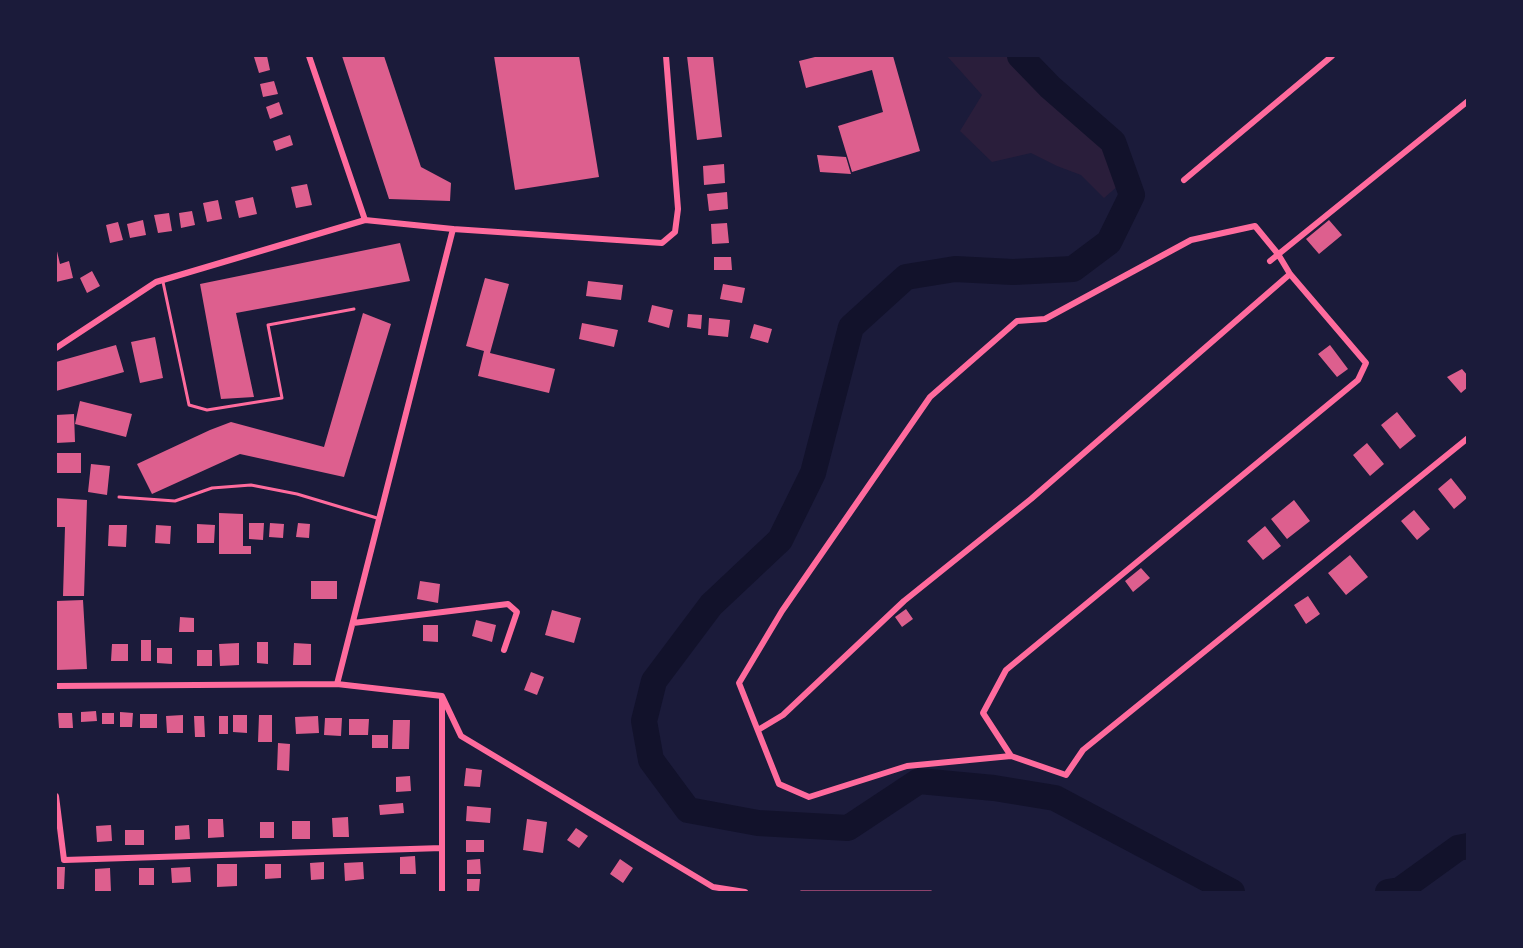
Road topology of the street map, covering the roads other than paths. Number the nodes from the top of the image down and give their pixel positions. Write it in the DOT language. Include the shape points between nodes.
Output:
graph roads {
  1 [pos="309,56"];
  2 [pos="666,56"];
  3 [pos="1332,56"];
  4 [pos="1467,101"];
  5 [pos="1184,180"];
  6 [pos="365,220"];
  7 [pos="453,229"];
  8 [pos="1278,254"];
  9 [pos="1270,261"];
  10 [pos="1290,274"];
  11 [pos="162,280"];
  12 [pos="354,309"];
  13 [pos="56,348"];
  14 [pos="1467,438"];
  15 [pos="119,497"];
  16 [pos="379,519"];
  17 [pos="353,623"];
  18 [pos="504,650"];
  19 [pos="337,684"];
  20 [pos="56,686"];
  21 [pos="442,696"];
  22 [pos="758,730"];
  23 [pos="1011,756"];
  24 [pos="56,796"];
  25 [pos="442,848"];
  26 [pos="442,892"];
  27 [pos="745,892"];
  28 [pos="801,892"];
  29 [pos="931,892"];
  1 -- 6 [label="street"];
  2 -- 7 [label="street" via="678,209 675,232 662,243"];
  3 -- 5 [label="street"];
  4 -- 8 [label="street"];
  6 -- 7 [label="street"];
  6 -- 11 [label="street"];
  7 -- 16 [label="street"];
  8 -- 9 [label="street"];
  8 -- 10 [label="street"];
  8 -- 22 [label="street" via="1255,226 1191,240 1045,319 1017,321 930,397 782,611 739,682"];
  10 -- 22 [label="street" via="1031,499 904,601 783,715"];
  10 -- 23 [label="street" via="1366,363 1358,380 1006,670 983,713"];
  11 -- 12 [label="lane" via="189,405 207,410 282,398 268,325"];
  11 -- 13 [label="street"];
  14 -- 23 [label="street" via="1083,750 1066,775"];
  15 -- 16 [label="lane" via="175,501 212,488 251,485 297,494"];
  16 -- 17 [label="street"];
  17 -- 18 [label="street" via="508,604 517,612"];
  17 -- 19 [label="street"];
  19 -- 20 [label="street"];
  19 -- 21 [label="street"];
  21 -- 25 [label="street"];
  21 -- 27 [label="street" via="461,736 713,887"];
  22 -- 23 [label="street" via="780,784 809,797 907,766"];
  24 -- 25 [label="street" via="64,860"];
  25 -- 26 [label="street"];
  28 -- 29 [label="lane"];
}
